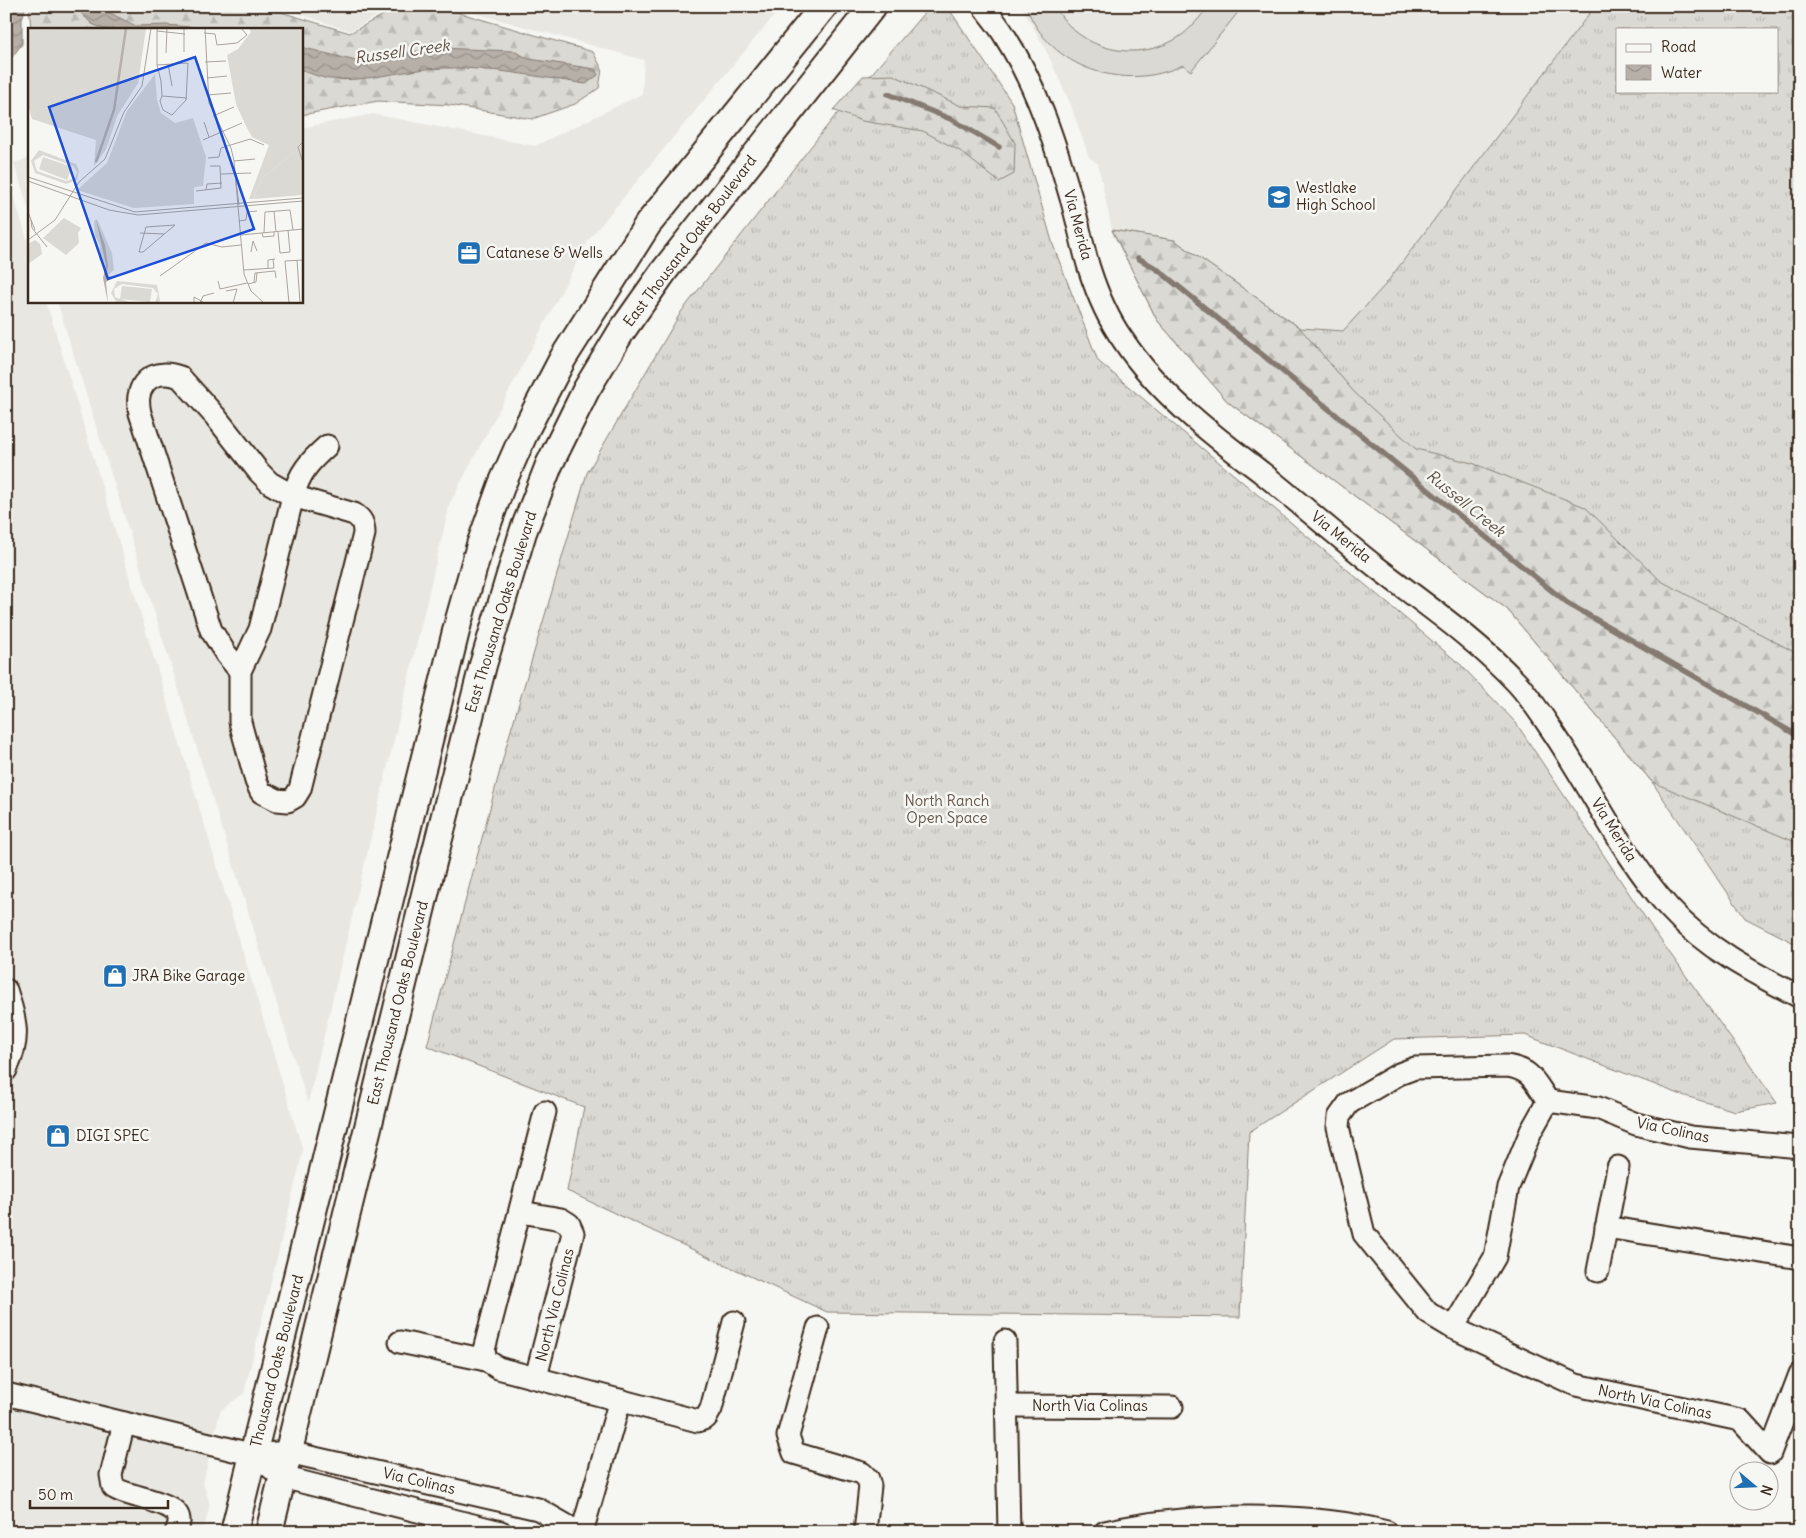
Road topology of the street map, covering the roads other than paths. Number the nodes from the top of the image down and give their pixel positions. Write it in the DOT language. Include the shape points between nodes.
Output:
graph roads {
  1 [pos="824,6"];
  2 [pos="873,6"];
  3 [pos="983,6"];
  4 [pos="327,446"];
  5 [pos="502,484"];
  6 [pos="294,496"];
  7 [pos="484,664"];
  8 [pos="240,671"];
  9 [pos="6,990"];
  10 [pos="1800,997"];
  11 [pos="6,1070"];
  12 [pos="1548,1101"];
  13 [pos="545,1112"];
  14 [pos="1800,1147"];
  15 [pos="1618,1167"];
  16 [pos="521,1212"];
  17 [pos="1606,1227"];
  18 [pos="1800,1258"];
  19 [pos="1598,1271"];
  20 [pos="734,1322"];
  21 [pos="818,1328"];
  22 [pos="1453,1328"];
  23 [pos="1005,1341"];
  24 [pos="400,1342"];
  25 [pos="486,1360"];
  26 [pos="1800,1374"];
  27 [pos="536,1377"];
  28 [pos="6,1394"];
  29 [pos="620,1400"];
  30 [pos="1007,1406"];
  31 [pos="1172,1407"];
  32 [pos="124,1423"];
  33 [pos="288,1452"];
  34 [pos="254,1455"];
  35 [pos="282,1477"];
  36 [pos="1197,1525"];
  37 [pos="176,1532"];
  38 [pos="234,1532"];
  39 [pos="268,1532"];
  40 [pos="501,1532"];
  41 [pos="578,1532"];
  42 [pos="582,1532"];
  43 [pos="865,1532"];
  44 [pos="1009,1532"];
  45 [pos="1105,1532"];
  46 [pos="1387,1532"];
  1 -- 5 [label="main road" via="648,224 563,358 527,426"];
  2 -- 7 [label="main road, East Thousand Oaks Boulevard" via="664,271 621,332 586,390 549,465 523,532"];
  3 -- 10 [label="street, Via Merida" via="1006,38 1032,86 1051,132 1090,270 1105,308 1135,357 1198,422 1462,633 1518,684 1567,752 1641,872 1668,907 1706,942 1747,970"];
  4 -- 6 [label="street" via="303,470"];
  5 -- 7 [label="main road" via="515,492 516,498 478,629"];
  5 -- 34 [label="main road, Thousand Oaks Boulevard" via="480,545 458,623"];
  6 -- 8 [label="street" via="260,629"];
  6 -- 8 [label="street" via="259,472 180,377 155,374 143,384 139,397 140,413 211,630"];
  6 -- 8 [label="street" via="354,514 361,518 364,534 300,789 296,797 288,801 277,800 261,792 256,781 240,722"];
  7 -- 33 [label="main road, East Thousand Oaks Boulevard"];
  9 -- 11 [label="street" via="16,1033 14,1053"];
  12 -- 14 [label="street, Via Colinas" via="1598,1108 1636,1124 1690,1137"];
  12 -- 22 [label="street" via="1531,1131 1508,1187 1495,1257"];
  12 -- 22 [label="street, North Via Colinas" via="1530,1074 1519,1068 1415,1068 1350,1103 1339,1117 1338,1127 1364,1234 1428,1313"];
  13 -- 16 [label="street"];
  15 -- 17 [label="street"];
  16 -- 25 [label="street" via="484,1350"];
  16 -- 27 [label="street, North Via Colinas" via="561,1220 569,1224 573,1233"];
  17 -- 18 [label="street"];
  17 -- 19 [label="street"];
  20 -- 29 [label="street, North Via Colinas" via="706,1418 698,1421"];
  21 -- 43 [label="street" via="788,1436 794,1453 862,1473 868,1479"];
  22 -- 26 [label="street, North Via Colinas" via="1576,1385 1740,1420 1770,1453"];
  23 -- 30 [label="street"];
  24 -- 25 [label="street, North Via Colinas"];
  25 -- 27 [label="street, North Via Colinas" via="498,1368"];
  27 -- 29 [label="street, North Via Colinas"];
  28 -- 32 [label="street, Via Colinas"];
  29 -- 42 [label="street"];
  30 -- 31 [label="street, North Via Colinas"];
  30 -- 44 [label="street"];
  32 -- 34 [label="street, Via Colinas"];
  32 -- 37 [label="street" via="111,1476 112,1487 168,1506 179,1520"];
  33 -- 34 [label="street, Via Colinas"];
  33 -- 35 [label="main road"];
  33 -- 41 [label="street, Via Colinas" via="538,1509"];
  34 -- 35 [label="street, Via Colinas"];
  34 -- 38 [label="main road, Thousand Oaks Boulevard"];
  35 -- 39 [label="main road"];
  35 -- 40 [label="street, Via Colinas"];
  36 -- 45 [label="street" via="1130,1526"];
  36 -- 46 [label="street" via="1287,1518"];
}
